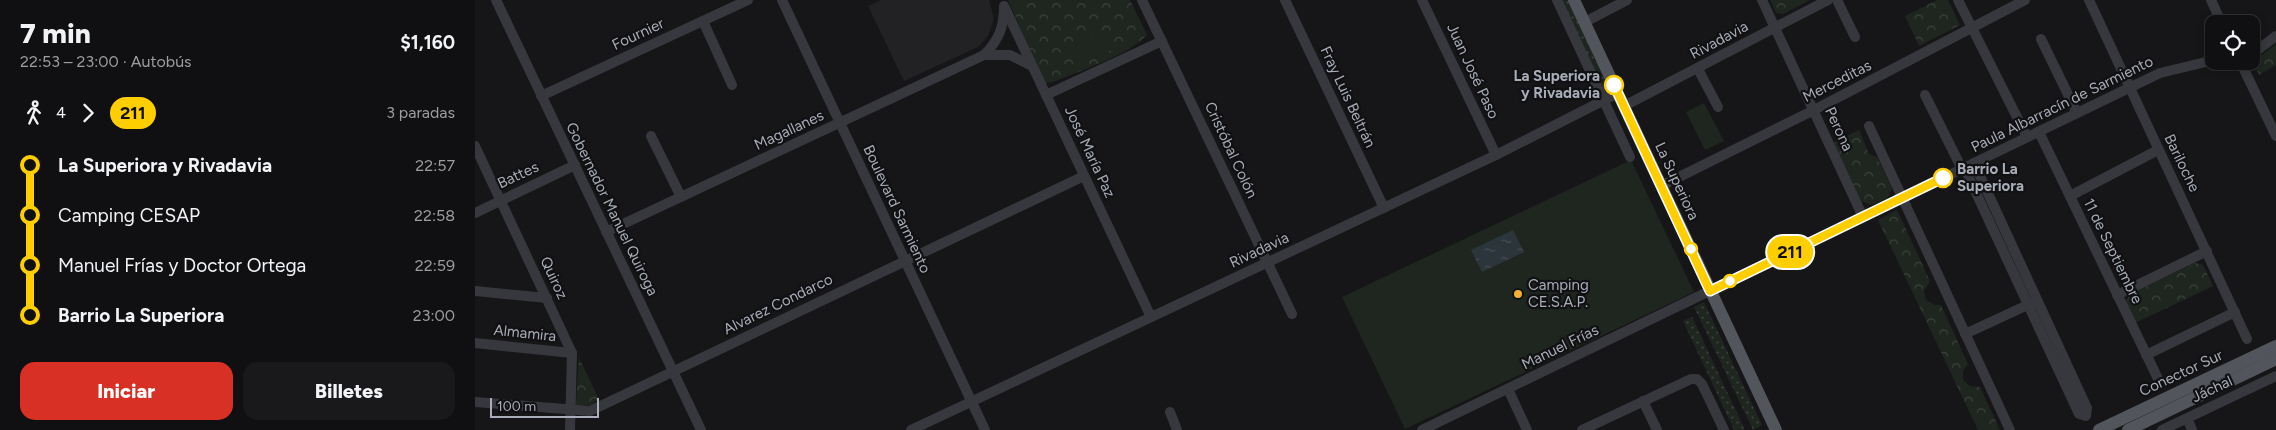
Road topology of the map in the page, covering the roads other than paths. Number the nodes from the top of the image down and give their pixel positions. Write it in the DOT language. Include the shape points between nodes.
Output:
graph roads {
  1 [pos="495,0"];
  2 [pos="748,0"];
  3 [pos="782,0"];
  4 [pos="1142,0"];
  5 [pos="1150,0"];
  6 [pos="1285,0"];
  7 [pos="1422,0"];
  8 [pos="1557,0"];
  9 [pos="1574,0"];
  10 [pos="1627,0"];
  11 [pos="1762,0"];
  12 [pos="1828,0"];
  13 [pos="1837,0"];
  14 [pos="1958,0"];
  15 [pos="2025,0"];
  16 [pos="2089,0"];
  17 [pos="2211,0"];
  18 [pos="1002,3"];
  19 [pos="2218,15"];
  20 [pos="1151,19"];
  21 [pos="703,21"];
  22 [pos="1585,22"];
  23 [pos="1775,28"];
  24 [pos="1972,28"];
  25 [pos="2276,36"];
  26 [pos="1855,37"];
  27 [pos="2041,39"];
  28 [pos="1162,41"];
  29 [pos="2260,48"];
  30 [pos="984,55"];
  31 [pos="2205,62"];
  32 [pos="1032,66"];
  33 [pos="1698,69"];
  34 [pos="2244,70"];
  35 [pos="732,85"];
  36 [pos="2130,87"];
  37 [pos="1618,93"];
  38 [pos="1046,94"];
  39 [pos="1925,95"];
  40 [pos="541,96"];
  41 [pos="1604,100"];
  42 [pos="1624,106"];
  43 [pos="1718,107"];
  44 [pos="1814,110"];
  45 [pos="2077,113"];
  46 [pos="839,123"];
  47 [pos="1869,126"];
  48 [pos="2039,132"];
  49 [pos="651,136"];
  50 [pos="2276,136"];
  51 [pos="2027,137"];
  52 [pos="475,146"];
  53 [pos="2158,150"];
  54 [pos="1496,155"];
  55 [pos="1630,157"];
  56 [pos="575,165"];
  57 [pos="1967,166"];
  58 [pos="1084,176"];
  59 [pos="1661,186"];
  60 [pos="2070,196"];
  61 [pos="681,197"];
  62 [pos="1903,197"];
  63 [pos="500,201"];
  64 [pos="1384,208"];
  65 [pos="475,212"];
  66 [pos="1863,217"];
  67 [pos="607,232"];
  68 [pos="2207,251"];
  69 [pos="905,260"];
  70 [pos="1267,262"];
  71 [pos="475,291"];
  72 [pos="1710,291"];
  73 [pos="2117,295"];
  74 [pos="547,298"];
  75 [pos="2033,303"];
  76 [pos="2235,312"];
  77 [pos="1292,314"];
  78 [pos="1151,317"];
  79 [pos="1965,334"];
  80 [pos="2247,340"];
  81 [pos="475,343"];
  82 [pos="2276,346"];
  83 [pos="572,353"];
  84 [pos="2146,355"];
  85 [pos="2276,359"];
  86 [pos="673,371"];
  87 [pos="2275,380"];
  88 [pos="2159,383"];
  89 [pos="1508,389"];
  90 [pos="1643,401"];
  91 [pos="475,402"];
  92 [pos="971,402"];
  93 [pos="571,410"];
  94 [pos="1170,412"];
  95 [pos="2187,418"];
  96 [pos="1588,429"];
  97 [pos="1772,429"];
  98 [pos="570,430"];
  99 [pos="701,430"];
  100 [pos="911,430"];
  101 [pos="985,430"];
  102 [pos="1177,430"];
  103 [pos="1421,430"];
  104 [pos="1527,430"];
  105 [pos="1657,430"];
  106 [pos="1724,430"];
  107 [pos="2010,430"];
  108 [pos="2099,430"];
  109 [pos="2128,430"];
  110 [pos="2162,430"];
  111 [pos="2192,430"];
  1 -- 40 [label="street, Gobernador Manuel Quiroga"];
  2 -- 21 [label="street, Fournier"];
  3 -- 46 [label="street, Boulevard Sarmiento"];
  4 -- 20 [label="street, Cristóbal Colón"];
  5 -- 20 [label="street"];
  6 -- 64 [label="street, Fray Luis Beltrán"];
  7 -- 54 [label="street, Juan José Paso"];
  8 -- 41 [label="street"];
  9 -- 22 [label="main road, La Superiora"];
  10 -- 22 [label="street"];
  11 -- 23 [label="street, Perona"];
  12 -- 23 [label="street, Rivadavia"];
  13 -- 26 [label="street"];
  14 -- 24 [label="street"];
  15 -- 24 [label="street, Merceditas"];
  16 -- 36 [label="street, Bariloche"];
  17 -- 19 [label="street"];
  18 -- 30 [label="street" via="1001,33"];
  18 -- 32 [label="street, José María Paz"];
  20 -- 28 [label="street, Cristóbal Colón"];
  21 -- 35 [label="street"];
  21 -- 40 [label="street, Fournier"];
  22 -- 37 [label="main road, La Superiora"];
  23 -- 33 [label="street, Rivadavia"];
  23 -- 44 [label="street, Perona"];
  24 -- 44 [label="street, Merceditas"];
  24 -- 51 [label="street"];
  25 -- 29 [label="street"];
  27 -- 45 [label="street"];
  28 -- 38 [label="street"];
  28 -- 70 [label="street, Cristóbal Colón"];
  30 -- 32 [label="street" via="1010,55"];
  30 -- 46 [label="street, Magallanes"];
  31 -- 36 [label="street, Paula Albarracín de Sarmiento" via="2167,71"];
  32 -- 38 [label="street, José María Paz"];
  33 -- 42 [label="street, Rivadavia"];
  33 -- 43 [label="street"];
  34 -- 50 [label="street"];
  36 -- 45 [label="street, Paula Albarracín de Sarmiento"];
  36 -- 53 [label="street, Bariloche"];
  37 -- 41 [label="street, Rivadavia"];
  37 -- 42 [label="main road, La Superiora"];
  38 -- 58 [label="street, José María Paz"];
  39 -- 57 [label="street"];
  40 -- 56 [label="street, Gobernador Manuel Quiroga"];
  41 -- 54 [label="street, Rivadavia"];
  41 -- 55 [label="street"];
  42 -- 59 [label="main road, La Superiora"];
  44 -- 59 [label="street, Merceditas"];
  44 -- 66 [label="street, Perona"];
  45 -- 48 [label="street, Paula Albarracín de Sarmiento"];
  46 -- 61 [label="street, Magallanes"];
  46 -- 69 [label="street, Boulevard Sarmiento"];
  47 -- 62 [label="street"];
  48 -- 51 [label="street, Paula Albarracín de Sarmiento"];
  48 -- 60 [label="street, 11 de Septiembre"];
  49 -- 61 [label="street"];
  51 -- 57 [label="street, Paula Albarracín de Sarmiento"];
  52 -- 63 [label="street, Quiroz"];
  53 -- 60 [label="street"];
  53 -- 68 [label="street, Bariloche"];
  54 -- 64 [label="street, Rivadavia"];
  56 -- 63 [label="street, Battes"];
  56 -- 67 [label="street, Gobernador Manuel Quiroga"];
  57 -- 62 [label="street, Paula Albarracín de Sarmiento"];
  57 -- 75 [label="street"];
  58 -- 69 [label="street, Alvarez Condarco"];
  58 -- 78 [label="street, José María Paz"];
  59 -- 72 [label="main road, La Superiora"];
  60 -- 73 [label="street, 11 de Septiembre"];
  61 -- 67 [label="street, Magallanes"];
  62 -- 66 [label="street, Paula Albarracín de Sarmiento"];
  62 -- 79 [label="street"];
  63 -- 65 [label="street, Battes"];
  63 -- 74 [label="street, Quiroz"];
  64 -- 70 [label="street, Rivadavia"];
  66 -- 72 [label="street, Paula Albarracín de Sarmiento"];
  67 -- 86 [label="street, Gobernador Manuel Quiroga"];
  68 -- 73 [label="street"];
  68 -- 76 [label="street, Bariloche"];
  69 -- 86 [label="street, Alvarez Condarco"];
  69 -- 92 [label="street, Boulevard Sarmiento"];
  70 -- 77 [label="street, Cristóbal Colón"];
  70 -- 78 [label="street, Rivadavia"];
  71 -- 74 [label="street"];
  72 -- 89 [label="street, Manuel Frías"];
  72 -- 97 [label="main road, La Superiora"];
  73 -- 84 [label="street, 11 de Septiembre"];
  74 -- 83 [label="street, Quiroz"];
  75 -- 75 [label="street" via="2079,414 2086,416 2087,408"];
  75 -- 79 [label="street"];
  76 -- 80 [label="street, Bariloche"];
  76 -- 84 [label="street"];
  78 -- 92 [label="street, Rivadavia"];
  79 -- 107 [label="street"];
  81 -- 83 [label="street, Almamira"];
  82 -- 108 [label="main road, Conector Sur"];
  83 -- 93 [label="street, Quiroz"];
  84 -- 88 [label="street, 11 de Septiembre"];
  85 -- 109 [label="main road, Conector Sur"];
  86 -- 93 [label="street, Alvarez Condarco" via="590,411"];
  86 -- 99 [label="street, Gobernador Manuel Quiroga"];
  87 -- 95 [label="street, Jáchal"];
  89 -- 103 [label="street, Manuel Frías"];
  89 -- 104 [label="street"];
  90 -- 96 [label="street"];
  90 -- 105 [label="street"];
  90 -- 106 [label="street" via="1697,379"];
  91 -- 93 [label="street, Alvarez Condarco"];
  92 -- 100 [label="street, Rivadavia"];
  92 -- 101 [label="street, Boulevard Sarmiento"];
  93 -- 98 [label="street, Quiroz"];
  94 -- 102 [label="street"];
  95 -- 110 [label="street, Jáchal"];
  95 -- 111 [label="street"];
}
